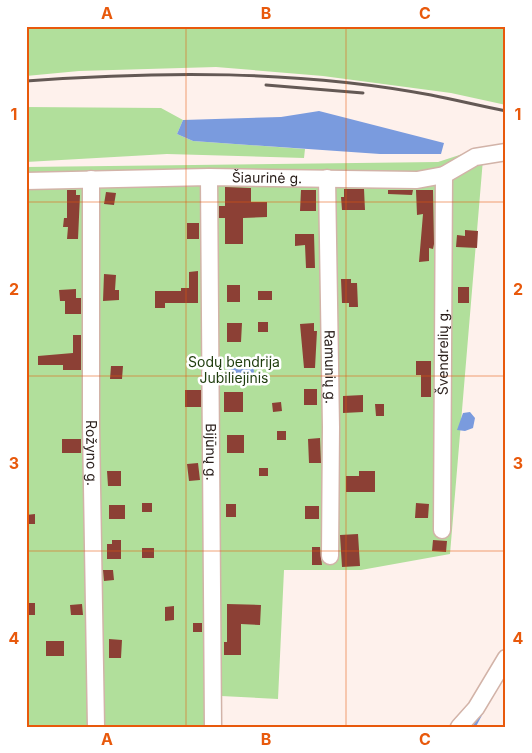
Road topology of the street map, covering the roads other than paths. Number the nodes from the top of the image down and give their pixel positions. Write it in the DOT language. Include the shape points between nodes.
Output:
graph roads {
  1 [pos="504,152"];
  2 [pos="444,175"];
  3 [pos="209,177"];
  4 [pos="327,178"];
  5 [pos="91,179"];
  6 [pos="26,181"];
  7 [pos="442,530"];
  8 [pos="330,556"];
  9 [pos="506,658"];
  10 [pos="96,727"];
  11 [pos="213,727"];
  12 [pos="459,727"];
  1 -- 2 [label="street, Šiaurinė g." via="475,157"];
  2 -- 4 [label="street, Šiaurinė g." via="417,180"];
  2 -- 7 [label="street, Švendrelių g."];
  3 -- 4 [label="street, Šiaurinė g."];
  3 -- 5 [label="street, Šiaurinė g."];
  3 -- 11 [label="street, Bijūnų g."];
  4 -- 8 [label="street, Ramunių g."];
  5 -- 6 [label="street, Šiaurinė g."];
  5 -- 10 [label="street, Rožyno g."];
  9 -- 12 [label="street" via="476,708"];
}
